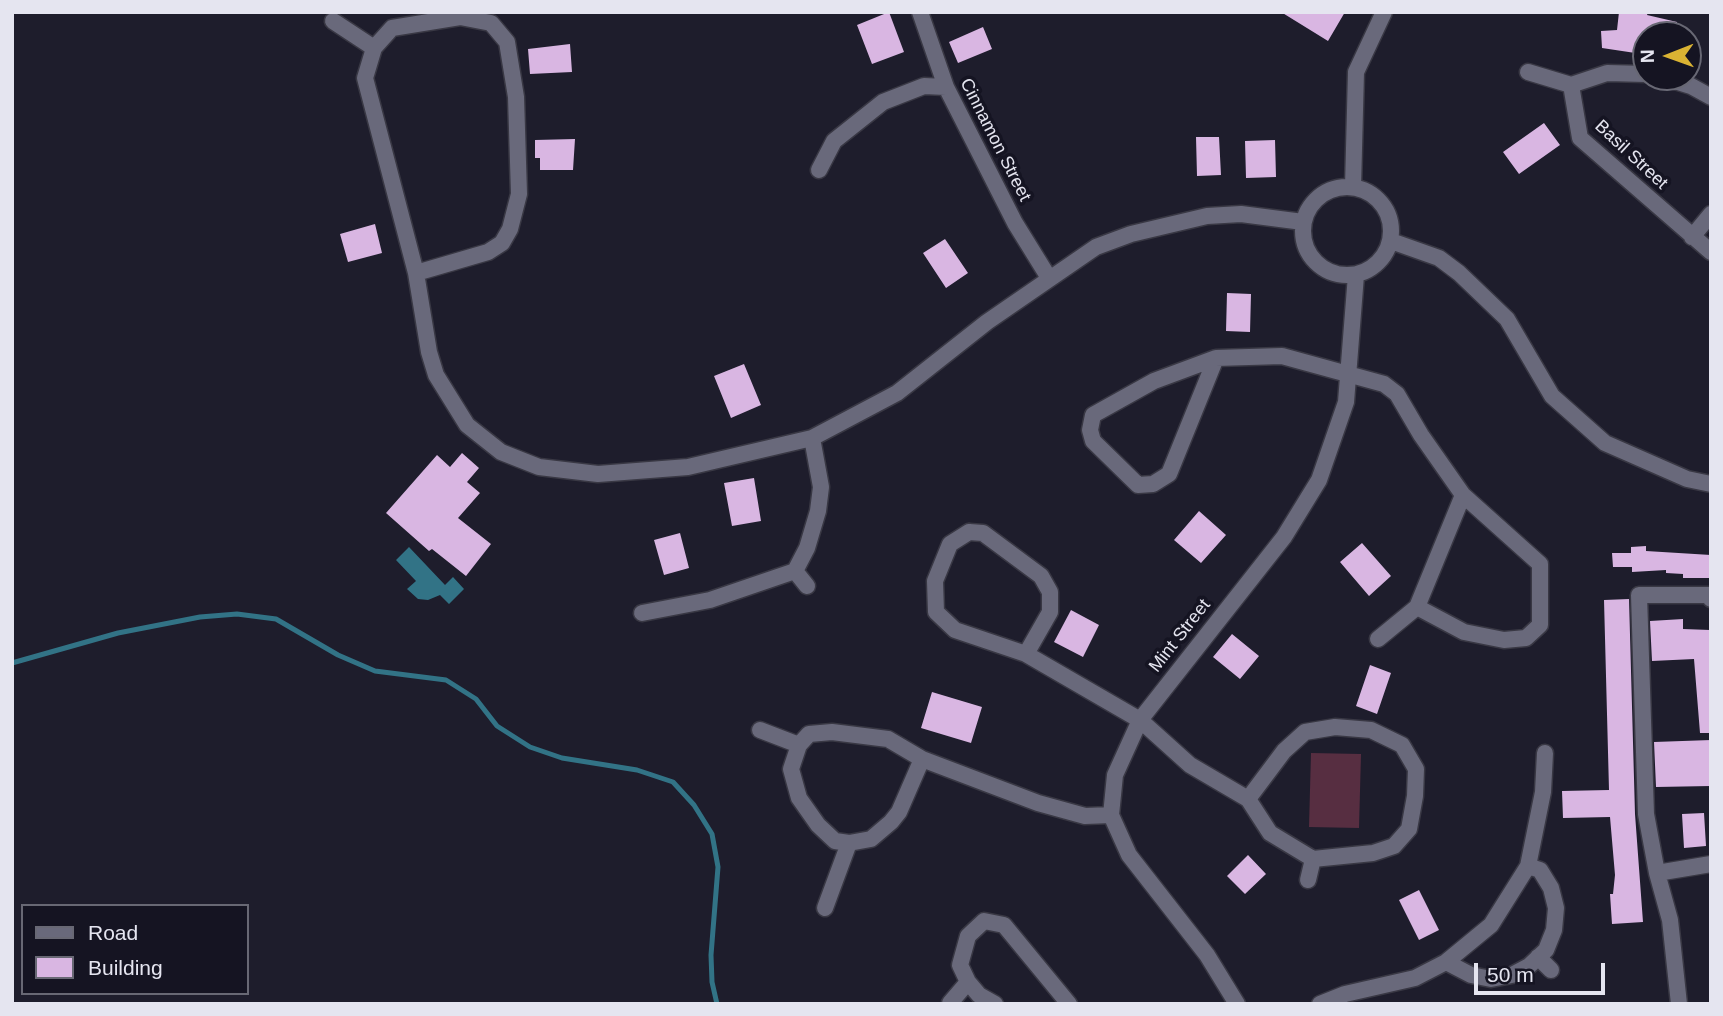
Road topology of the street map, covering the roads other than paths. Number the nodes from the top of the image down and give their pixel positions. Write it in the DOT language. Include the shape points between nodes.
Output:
graph roads {
  1 [pos="920,12"];
  2 [pos="1384,12"];
  3 [pos="333,21"];
  4 [pos="374,48"];
  5 [pos="1528,72"];
  6 [pos="1632,74"];
  7 [pos="1571,85"];
  8 [pos="946,87"];
  9 [pos="819,170"];
  10 [pos="1353,187"];
  11 [pos="1711,214"];
  12 [pos="1303,222"];
  13 [pos="1692,236"];
  14 [pos="1391,242"];
  15 [pos="1711,252"];
  16 [pos="416,273"];
  17 [pos="1356,275"];
  18 [pos="1049,278"];
  19 [pos="1216,358"];
  20 [pos="1350,377"];
  21 [pos="812,438"];
  22 [pos="1711,484"];
  23 [pos="1463,495"];
  24 [pos="967,515"];
  25 [pos="969,532"];
  26 [pos="795,571"];
  27 [pos="807,586"];
  28 [pos="1711,599"];
  29 [pos="1417,607"];
  30 [pos="642,613"];
  31 [pos="1378,639"];
  32 [pos="1026,654"];
  33 [pos="1140,720"];
  34 [pos="760,730"];
  35 [pos="799,746"];
  36 [pos="1545,753"];
  37 [pos="922,759"];
  38 [pos="1248,799"];
  39 [pos="1111,815"];
  40 [pos="849,843"];
  41 [pos="1313,859"];
  42 [pos="1711,864"];
  43 [pos="1528,866"];
  44 [pos="1657,873"];
  45 [pos="1308,880"];
  46 [pos="825,908"];
  47 [pos="1538,957"];
  48 [pos="1446,962"];
  49 [pos="1551,970"];
  50 [pos="968,982"];
  51 [pos="950,1003"];
  52 [pos="995,1004"];
  53 [pos="1069,1004"];
  54 [pos="1237,1004"];
  55 [pos="1320,1004"];
  56 [pos="1679,1004"];
  1 -- 8 [label="street, Cinnamon Street"];
  2 -- 10 [label="street" via="1356,72"];
  3 -- 4 [label="street"];
  4 -- 16 [label="street" via="365,78"];
  4 -- 16 [label="street" via="392,28 460,17 491,23 507,42 519,150 519,194 510,229 502,243 488,252"];
  5 -- 7 [label="street"];
  6 -- 7 [label="street" via="1607,74"];
  7 -- 13 [label="street, Basil Street" via="1580,138"];
  8 -- 9 [label="street" via="924,86 883,102 834,141"];
  8 -- 18 [label="street, Cinnamon Street" via="1015,223"];
  10 -- 12 [label="street" via="1327,191 1316,199"];
  10 -- 14 [label="street" via="1375,196 1384,206 1390,217"];
  11 -- 13 [label="street"];
  12 -- 17 [label="street" via="1307,251 1316,263 1328,272"];
  12 -- 18 [label="street" via="1241,214 1207,216 1096,247"];
  13 -- 15 [label="street, Basil Street"];
  14 -- 17 [label="street" via="1378,263"];
  14 -- 22 [label="street" via="1438,258 1459,273 1507,319 1552,396 1605,443 1687,479"];
  16 -- 21 [label="street" via="436,374 467,425 501,452 539,467 598,474 688,467"];
  17 -- 20 [label="street, Mint Street"];
  18 -- 21 [label="street" via="897,393"];
  19 -- 19 [label="street" via="1169,474 1153,484 1138,485 1083,429 1093,415 1154,381"];
  19 -- 20 [label="street" via="1282,356"];
  20 -- 23 [label="street" via="1384,384 1397,394"];
  20 -- 33 [label="street, Mint Street" via="1335,439 1308,499 1284,537"];
  21 -- 26 [label="street" via="821,487 818,511"];
  23 -- 29 [label="street"];
  23 -- 29 [label="street" via="1540,564 1540,625 1526,638 1504,640 1464,632"];
  24 -- 25 [label="street"];
  25 -- 32 [label="street" via="983,533 1041,576 1050,592 1050,612"];
  25 -- 32 [label="street" via="950,544 935,581 936,612 955,630"];
  26 -- 27 [label="street"];
  26 -- 30 [label="street" via="710,600"];
  28 -- 44 [label="street" via="1710,595 1639,595 1646,814"];
  29 -- 31 [label="street"];
  32 -- 33 [label="street"];
  33 -- 38 [label="street" via="1190,765"];
  33 -- 39 [label="street, Mint Street" via="1115,775"];
  34 -- 35 [label="street"];
  35 -- 37 [label="street" via="809,734 832,732 888,738"];
  35 -- 40 [label="street" via="791,769 799,799 835,841"];
  36 -- 43 [label="street" via="1543,792"];
  37 -- 39 [label="street" via="1038,803 1085,816"];
  37 -- 40 [label="street" via="891,822 871,839"];
  38 -- 41 [label="street" via="1270,833"];
  38 -- 41 [label="street" via="1284,751 1305,732 1335,727 1371,730 1402,745 1416,769 1409,829 1394,846 1373,853"];
  39 -- 54 [label="street, Mint Street" via="1129,855 1207,955"];
  40 -- 46 [label="street"];
  41 -- 45 [label="street"];
  42 -- 44 [label="street"];
  43 -- 47 [label="street" via="1540,870 1556,908 1555,930"];
  43 -- 48 [label="street" via="1491,925"];
  44 -- 56 [label="street" via="1670,920"];
  47 -- 48 [label="street" via="1512,975 1491,979"];
  47 -- 49 [label="street"];
  48 -- 55 [label="street" via="1415,978"];
  50 -- 51 [label="street"];
  50 -- 52 [label="street"];
  50 -- 53 [label="street" via="960,965 968,936 984,922 1004,925"];
}
